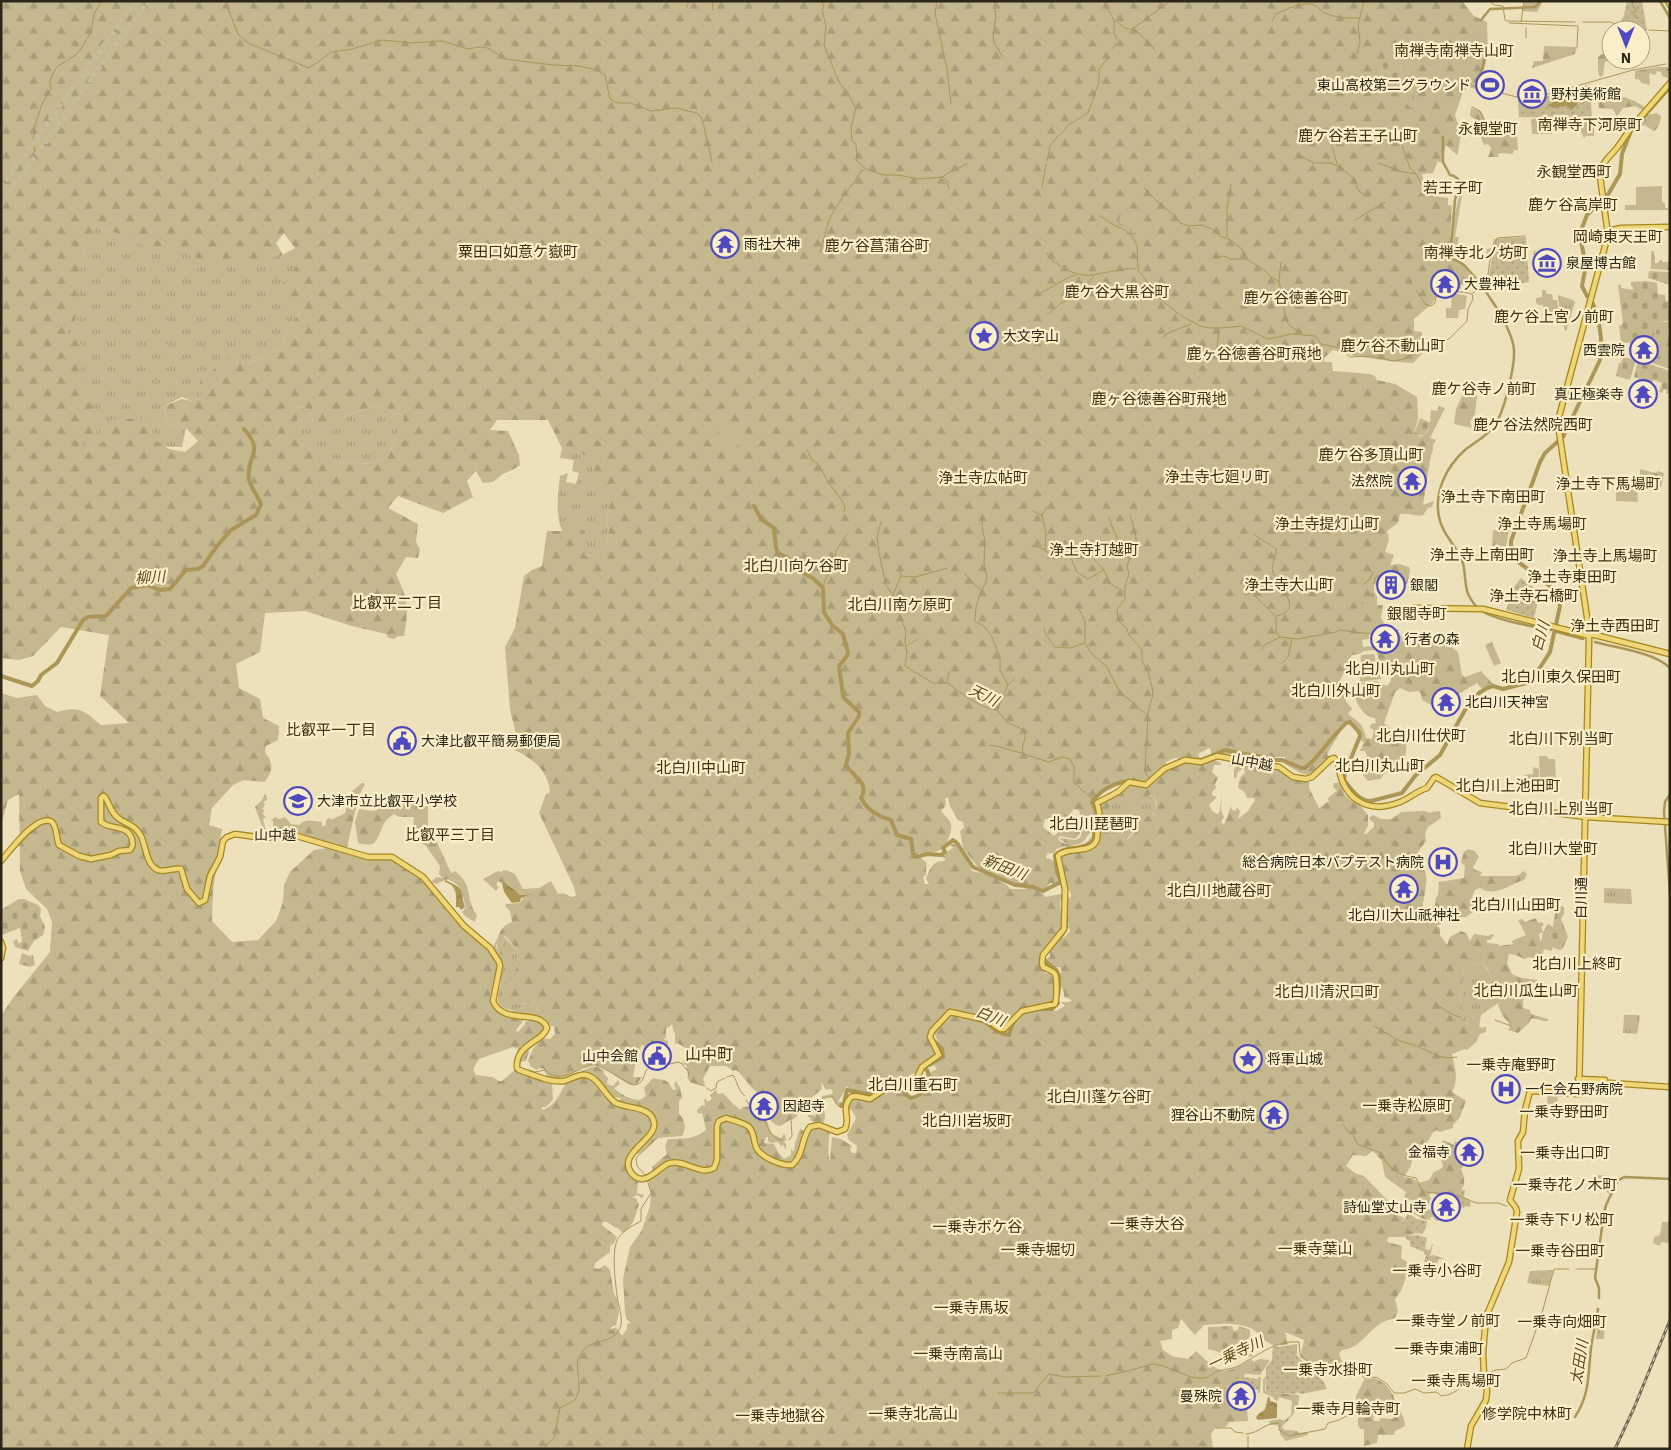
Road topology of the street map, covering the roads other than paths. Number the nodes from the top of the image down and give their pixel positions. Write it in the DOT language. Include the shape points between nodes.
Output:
graph roads {
  1 [pos="1668,1"];
  2 [pos="1670,5"];
  3 [pos="1670,83"];
  4 [pos="1670,227"];
  5 [pos="1608,231"];
  6 [pos="1414,608"];
  7 [pos="1587,635"];
  8 [pos="1670,655"];
  9 [pos="1584,816"];
  10 [pos="1665,822"];
  11 [pos="1,861"];
  12 [pos="1,942"];
  13 [pos="1,958"];
  14 [pos="1578,1079"];
  15 [pos="1670,1085"];
  16 [pos="1467,1449"];
  1 -- 2 [label="main road"];
  3 -- 5 [label="main road, 白川通" via="1603,164 1600,176"];
  4 -- 5 [label="main road"];
  5 -- 7 [label="main road, 白川通" via="1559,417 1559,441"];
  6 -- 7 [label="main road" via="1490,611"];
  7 -- 8 [label="main road"];
  7 -- 9 [label="main road, 白川通"];
  9 -- 10 [label="main road"];
  9 -- 11 [label="main road, 山中越" via="1480,803 1435,778 1428,788 1398,803 1365,805 1355,800 1341,780 1338,762 1334,758 1309,779 1293,777 1279,767 1217,756 1201,762 1185,760 1164,769 1146,785 1126,783 1118,792 1097,803 1100,819 1097,840 1092,846 1064,852 1057,858 1065,889 1064,929 1042,959 1043,967 1056,976 1058,994 1055,1004 1022,1011 1004,1029 987,1020 947,1013 930,1034 939,1055 922,1067 913,1086 888,1087 870,1099 854,1096 849,1099 845,1108 845,1129 837,1132 819,1125 810,1126 799,1158 792,1165 782,1165 761,1154 755,1145 754,1134 747,1126 726,1118 716,1126 717,1160 714,1168 706,1170 673,1162 646,1177 633,1175 629,1160 654,1130 652,1116 643,1110 616,1103 587,1075 564,1081 519,1070 516,1066 524,1048 547,1031 546,1024 539,1019 508,1015 498,1009 493,1001 500,966 496,956 464,926 423,877 397,858 368,857 298,835 264,838 235,834 223,841 205,900 199,903 186,889 181,869 165,871 153,866 138,831 117,817 103,796 100,798 101,822 127,832 133,844 130,850 99,858 84,858 59,845 54,825 45,820 33,826"];
  9 -- 14 [label="main road, 白川通"];
  12 -- 13 [label="main road"];
  14 -- 15 [label="main road"];
  14 -- 16 [label="main road, 白川通" via="1578,1094 1530,1091 1523,1132 1518,1141 1519,1169 1510,1200 1517,1212 1509,1262 1486,1317 1483,1353 1488,1391 1471,1426"];
}
